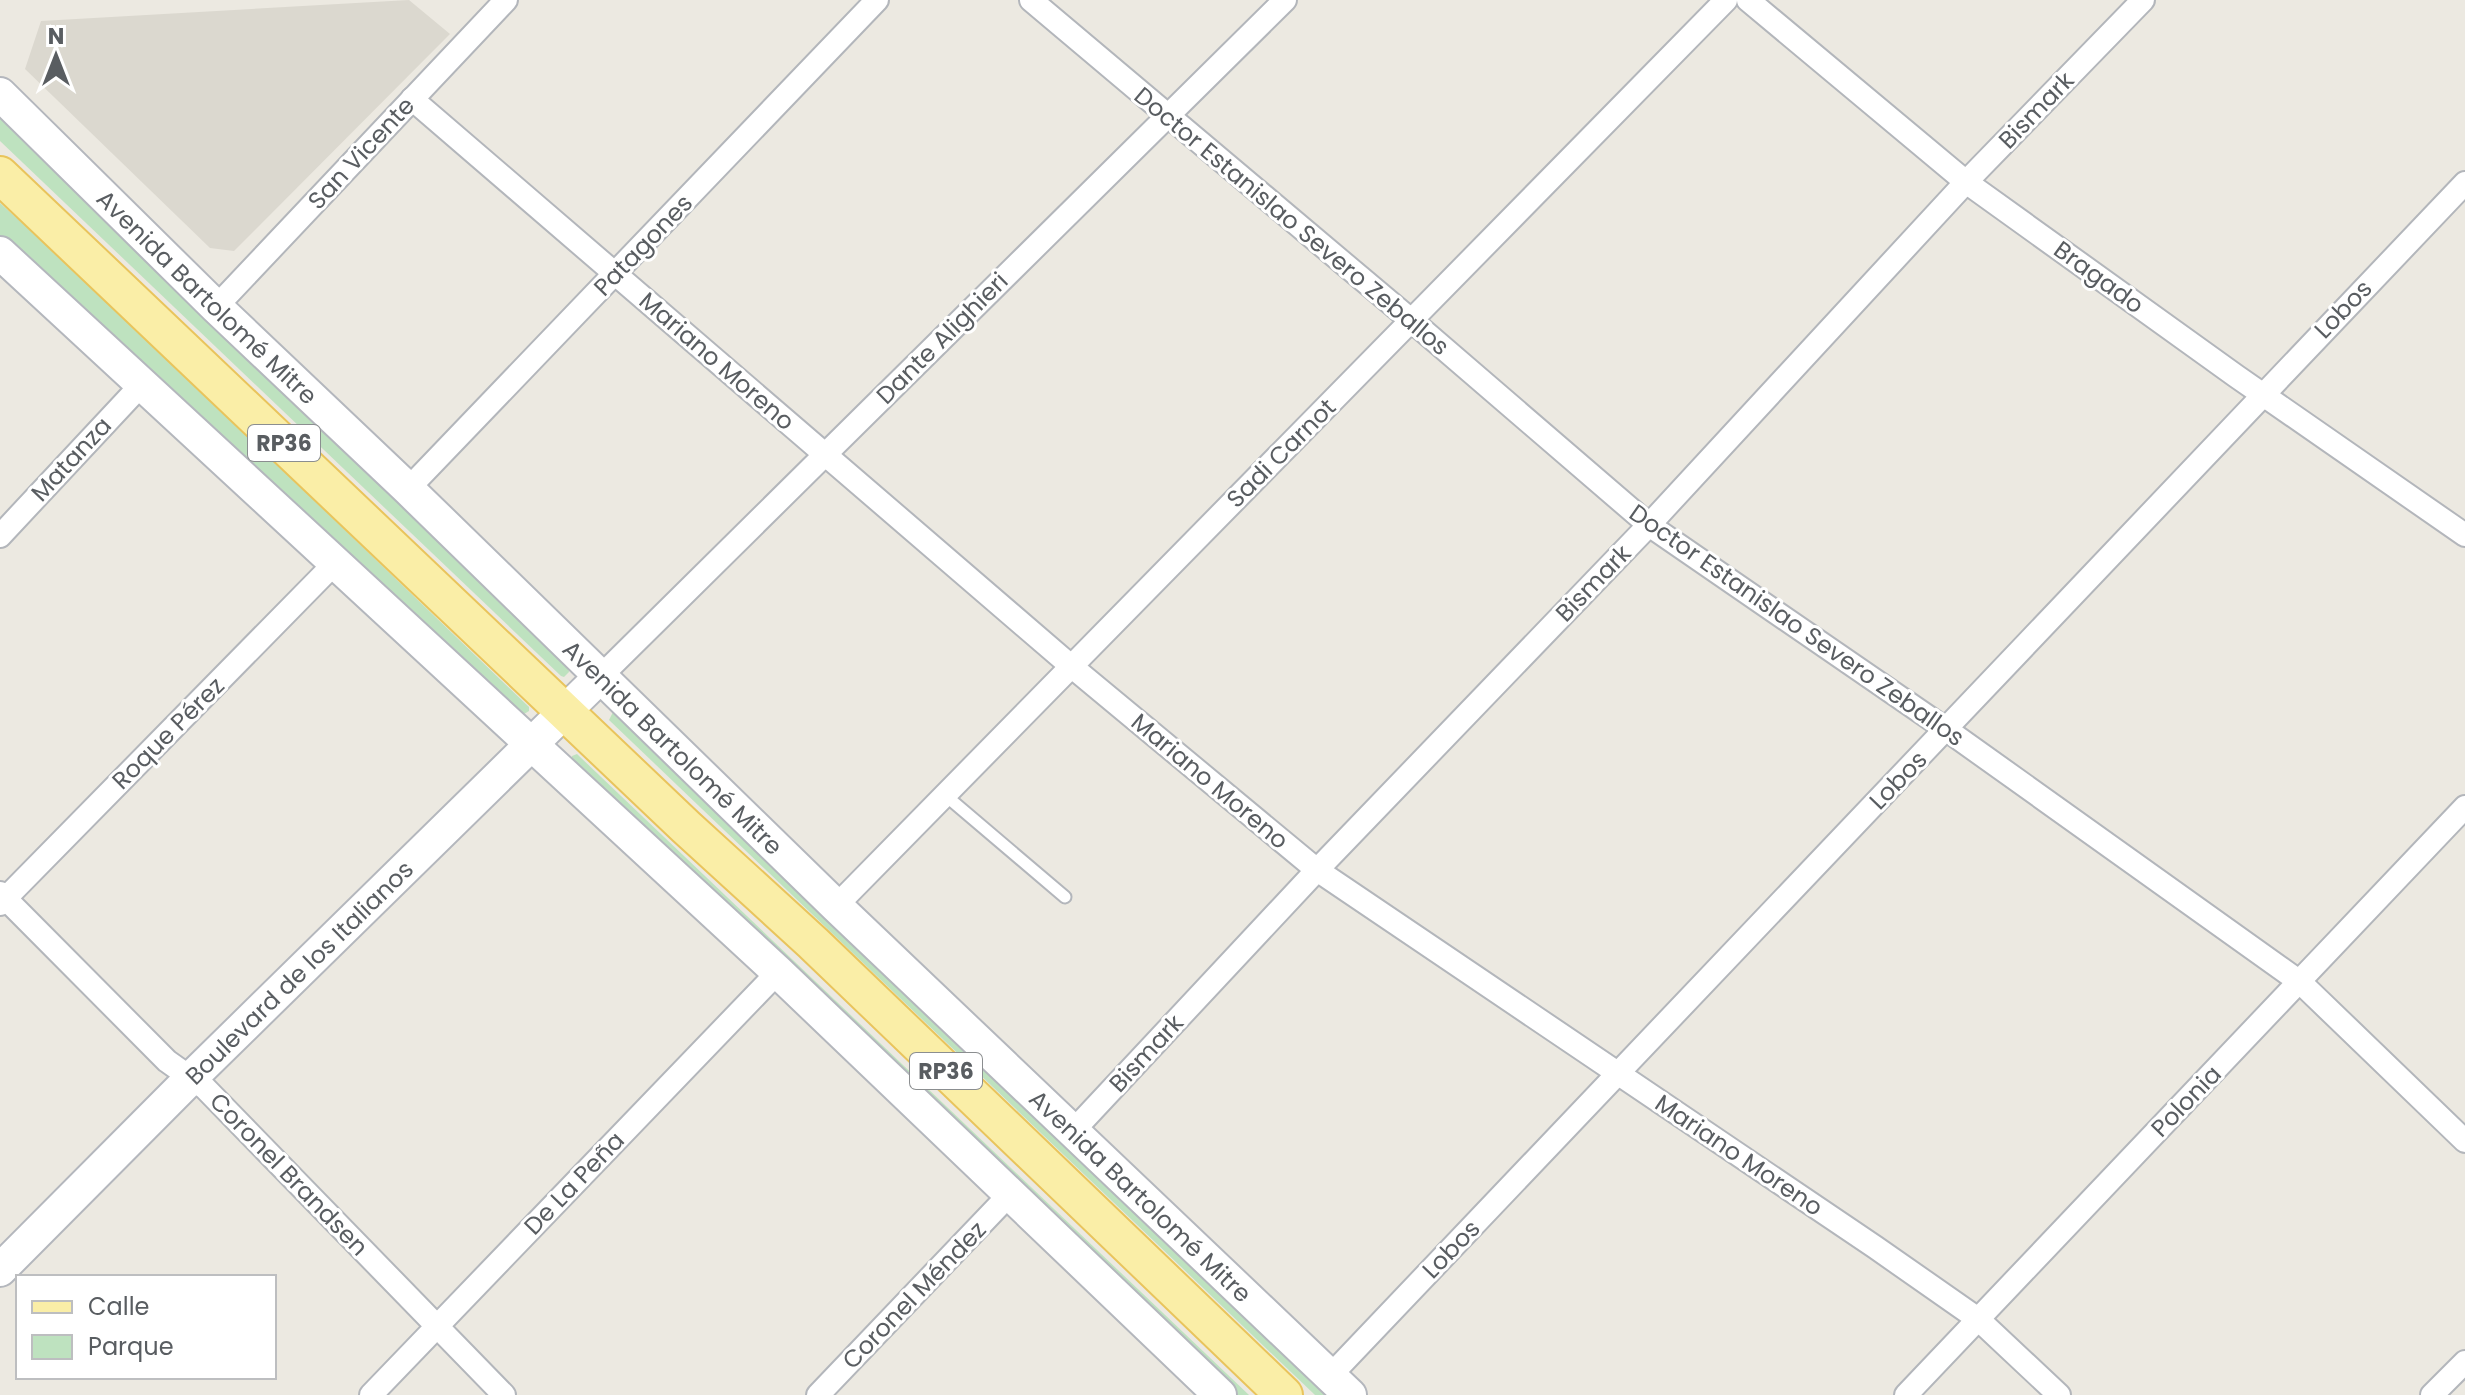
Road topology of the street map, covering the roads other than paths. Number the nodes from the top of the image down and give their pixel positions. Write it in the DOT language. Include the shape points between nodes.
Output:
graph roads {
  1 [pos="506,0"];
  2 [pos="877,0"];
  3 [pos="1031,0"];
  4 [pos="1285,0"];
  5 [pos="1726,0"];
  6 [pos="1748,0"];
  7 [pos="2143,0"];
  8 [pos="0,94"];
  9 [pos="412,99"];
  10 [pos="1166,116"];
  11 [pos="0,175"];
  12 [pos="1966,182"];
  13 [pos="2465,183"];
  14 [pos="0,253"];
  15 [pos="615,274"];
  16 [pos="216,307"];
  17 [pos="1412,321"];
  18 [pos="143,383"];
  19 [pos="2263,394"];
  20 [pos="826,454"];
  21 [pos="408,489"];
  22 [pos="1649,525"];
  23 [pos="2465,535"];
  24 [pos="0,536"];
  25 [pos="335,563"];
  26 [pos="1071,666"];
  27 [pos="600,677"];
  28 [pos="567,712"];
  29 [pos="1947,730"];
  30 [pos="533,744"];
  31 [pos="945,795"];
  32 [pos="2465,807"];
  33 [pos="1317,870"];
  34 [pos="1065,897"];
  35 [pos="2,899"];
  36 [pos="836,906"];
  37 [pos="778,972"];
  38 [pos="2300,982"];
  39 [pos="1618,1074"];
  40 [pos="191,1078"];
  41 [pos="1074,1130"];
  42 [pos="2465,1141"];
  43 [pos="1009,1195"];
  44 [pos="0,1270"];
  45 [pos="1978,1319"];
  46 [pos="436,1324"];
  47 [pos="2465,1362"];
  48 [pos="1340,1386"];
  49 [pos="371,1395"];
  50 [pos="504,1395"];
  51 [pos="818,1395"];
  52 [pos="1220,1395"];
  53 [pos="1284,1395"];
  54 [pos="1906,1395"];
  55 [pos="2059,1395"];
  56 [pos="2432,1395"];
  1 -- 9 [label="street, San Vicente"];
  2 -- 15 [label="street, Patagones"];
  3 -- 10 [label="street, Doctor Estanislao Severo Zeballos"];
  4 -- 10 [label="street, Dante Alighieri"];
  5 -- 17 [label="street, Sadi Carnot"];
  6 -- 12 [label="street, Bragado"];
  7 -- 12 [label="street, Bismark"];
  8 -- 16 [label="street, Avenida Bartolomé Mitre"];
  9 -- 15 [label="street, Mariano Moreno"];
  9 -- 16 [label="street, San Vicente"];
  10 -- 17 [label="street, Doctor Estanislao Severo Zeballos"];
  10 -- 20 [label="street, Dante Alighieri"];
  11 -- 28 [label="main road, Avenida Bartolomé Mitre / RP36"];
  12 -- 19 [label="street, Bragado"];
  12 -- 22 [label="street, Bismark"];
  13 -- 19 [label="street, Lobos"];
  14 -- 18 [label="street"];
  15 -- 20 [label="street, Mariano Moreno"];
  15 -- 21 [label="street, Patagones"];
  16 -- 21 [label="street, Avenida Bartolomé Mitre"];
  17 -- 22 [label="street, Doctor Estanislao Severo Zeballos"];
  17 -- 26 [label="street, Sadi Carnot"];
  18 -- 24 [label="street, Matanza"];
  18 -- 25 [label="street"];
  19 -- 23 [label="street, Bragado"];
  19 -- 29 [label="street, Lobos"];
  20 -- 26 [label="street, Mariano Moreno"];
  20 -- 27 [label="street, Dante Alighieri"];
  21 -- 27 [label="street, Avenida Bartolomé Mitre"];
  22 -- 29 [label="street, Doctor Estanislao Severo Zeballos"];
  22 -- 33 [label="street, Bismark"];
  25 -- 30 [label="street"];
  25 -- 35 [label="street, Roque Pérez"];
  26 -- 31 [label="street, Sadi Carnot"];
  26 -- 33 [label="street, Mariano Moreno"];
  27 -- 28 [label="street, Boulevard de los Italianos"];
  27 -- 36 [label="street, Avenida Bartolomé Mitre"];
  28 -- 30 [label="street, Boulevard de los Italianos"];
  28 -- 53 [label="main road, Avenida Bartolomé Mitre / RP36"];
  29 -- 38 [label="street, Doctor Estanislao Severo Zeballos"];
  29 -- 39 [label="street, Lobos"];
  30 -- 37 [label="street"];
  30 -- 40 [label="street, Boulevard de los Italianos"];
  31 -- 34 [label="lane"];
  31 -- 36 [label="street, Sadi Carnot"];
  32 -- 38 [label="street, Polonia"];
  33 -- 39 [label="street, Mariano Moreno"];
  33 -- 41 [label="street, Bismark"];
  35 -- 40 [label="street, Coronel Brandsen" via="167,1061"];
  36 -- 41 [label="street, Avenida Bartolomé Mitre"];
  37 -- 43 [label="street"];
  37 -- 46 [label="street, De La Peña"];
  38 -- 42 [label="street, Doctor Estanislao Severo Zeballos"];
  38 -- 45 [label="street, Polonia"];
  39 -- 45 [label="street, Mariano Moreno"];
  39 -- 48 [label="street, Lobos"];
  40 -- 44 [label="street, Boulevard de los Italianos"];
  40 -- 46 [label="street, Coronel Brandsen"];
  41 -- 48 [label="street, Avenida Bartolomé Mitre"];
  43 -- 51 [label="street, Coronel Méndez"];
  43 -- 52 [label="street"];
  45 -- 54 [label="street, Polonia"];
  45 -- 55 [label="street, Mariano Moreno"];
  46 -- 49 [label="street, De La Peña"];
  46 -- 50 [label="street, Coronel Brandsen"];
  47 -- 56 [label="street"];
}
